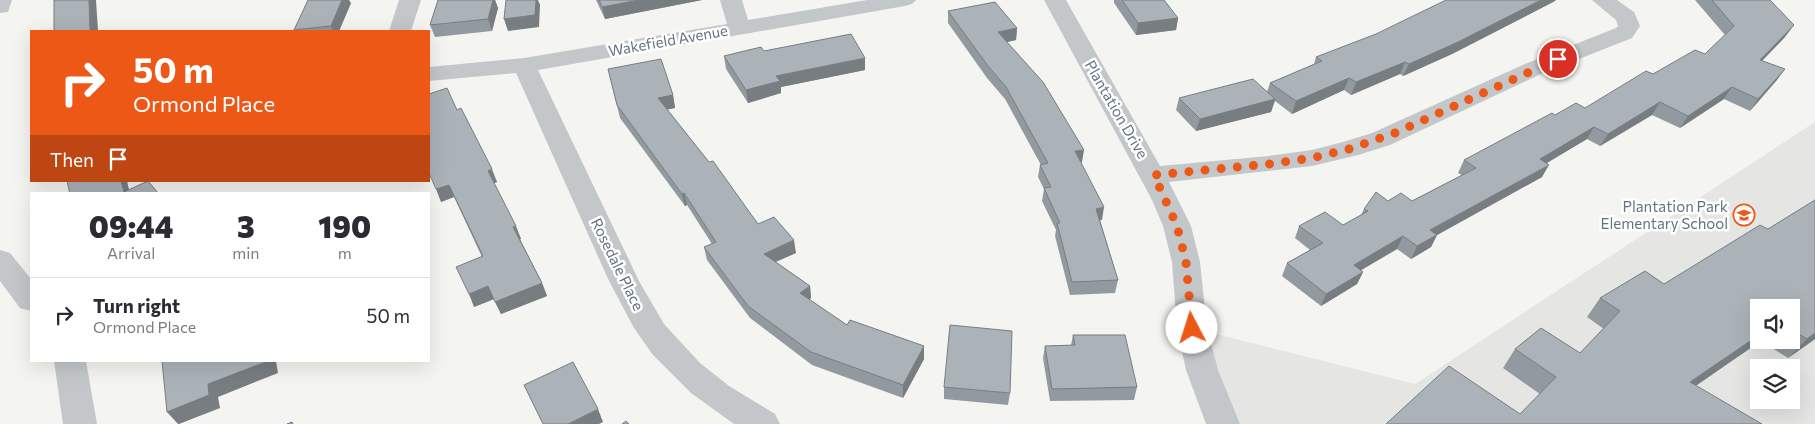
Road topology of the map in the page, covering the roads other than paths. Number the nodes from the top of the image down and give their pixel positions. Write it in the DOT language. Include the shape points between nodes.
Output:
graph roads {
  1 [pos="1,0"];
  2 [pos="410,0"];
  3 [pos="731,0"];
  4 [pos="905,0"];
  5 [pos="1055,0"];
  6 [pos="1603,0"];
  7 [pos="0,7"];
  8 [pos="739,28"];
  9 [pos="400,30"];
  10 [pos="524,65"];
  11 [pos="430,74"];
  12 [pos="1154,175"];
  13 [pos="0,260"];
  14 [pos="30,299"];
  15 [pos="70,362"];
  16 [pos="80,424"];
  17 [pos="763,424"];
  18 [pos="1222,424"];
  1 -- 7 [label="street"];
  2 -- 9 [label="street"];
  3 -- 8 [label="street"];
  4 -- 8 [label="street, Wakefield Avenue"];
  5 -- 12 [label="street, Plantation Drive"];
  6 -- 12 [label="street" via="1626,18 1629,26 1624,33 1533,69 1381,139 1312,158"];
  8 -- 10 [label="street, Wakefield Avenue"];
  10 -- 11 [label="street, Wakefield Avenue"];
  10 -- 17 [label="street, Rosedale Place" via="612,256 653,332 676,359 708,388"];
  12 -- 18 [label="street, Plantation Drive" via="1177,226 1186,262 1192,328 1202,370"];
  13 -- 14 [label="street"];
  15 -- 16 [label="street"];
}
